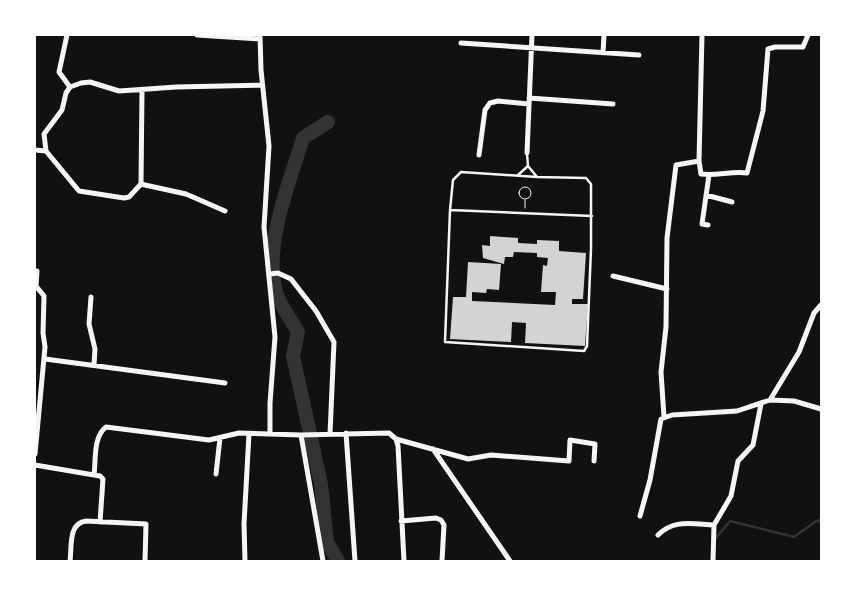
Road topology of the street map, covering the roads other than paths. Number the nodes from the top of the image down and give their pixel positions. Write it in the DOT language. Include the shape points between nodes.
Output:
graph roads {
  1 [pos="67,35"];
  2 [pos="197,35"];
  3 [pos="532,35"];
  4 [pos="604,35"];
  5 [pos="702,35"];
  6 [pos="808,35"];
  7 [pos="260,37"];
  8 [pos="461,43"];
  9 [pos="531,49"];
  10 [pos="603,53"];
  11 [pos="639,55"];
  12 [pos="262,85"];
  13 [pos="70,87"];
  14 [pos="142,91"];
  15 [pos="529,101"];
  16 [pos="613,104"];
  17 [pos="35,150"];
  18 [pos="46,151"];
  19 [pos="527,153"];
  20 [pos="479,155"];
  21 [pos="699,161"];
  22 [pos="528,166"];
  23 [pos="709,175"];
  24 [pos="518,176"];
  25 [pos="537,177"];
  26 [pos="141,184"];
  27 [pos="706,195"];
  28 [pos="732,202"];
  29 [pos="450,210"];
  30 [pos="225,211"];
  31 [pos="592,216"];
  32 [pos="708,225"];
  33 [pos="37,271"];
  34 [pos="274,273"];
  35 [pos="613,276"];
  36 [pos="667,289"];
  37 [pos="91,297"];
  38 [pos="821,305"];
  39 [pos="45,358"];
  40 [pos="94,365"];
  41 [pos="225,383"];
  42 [pos="770,400"];
  43 [pos="761,404"];
  44 [pos="821,409"];
  45 [pos="664,417"];
  46 [pos="346,433"];
  47 [pos="249,434"];
  48 [pos="270,434"];
  49 [pos="330,434"];
  50 [pos="303,435"];
  51 [pos="220,438"];
  52 [pos="396,439"];
  53 [pos="433,449"];
  54 [pos="35,454"];
  55 [pos="594,461"];
  56 [pos="35,465"];
  57 [pos="216,474"];
  58 [pos="94,475"];
  59 [pos="640,516"];
  60 [pos="100,522"];
  61 [pos="402,522"];
  62 [pos="714,525"];
  63 [pos="658,535"];
  64 [pos="70,561"];
  65 [pos="145,561"];
  66 [pos="245,561"];
  67 [pos="323,561"];
  68 [pos="355,561"];
  69 [pos="404,561"];
  70 [pos="442,561"];
  71 [pos="510,561"];
  72 [pos="713,561"];
  1 -- 13 [label="street" via="59,72"];
  2 -- 7 [label="street"];
  3 -- 9 [label="street"];
  4 -- 10 [label="street"];
  5 -- 21 [label="street"];
  6 -- 23 [label="street" via="803,48 768,49 762,116 747,173 731,171"];
  7 -- 12 [label="street"];
  8 -- 9 [label="street"];
  9 -- 10 [label="street"];
  9 -- 15 [label="street"];
  10 -- 11 [label="street"];
  12 -- 14 [label="street"];
  12 -- 34 [label="street" via="269,146 264,227"];
  13 -- 14 [label="street" via="90,82 119,91"];
  13 -- 18 [label="street" via="62,110 44,134"];
  14 -- 26 [label="street"];
  15 -- 16 [label="street"];
  15 -- 19 [label="street"];
  15 -- 20 [label="street" via="490,103 485,110"];
  17 -- 18 [label="street"];
  18 -- 26 [label="street" via="79,191 124,198"];
  19 -- 22 [label="lane"];
  21 -- 23 [label="street" via="701,174"];
  21 -- 36 [label="street" via="676,165 667,238"];
  22 -- 24 [label="lane"];
  22 -- 25 [label="lane"];
  23 -- 27 [label="street"];
  24 -- 25 [label="lane"];
  24 -- 29 [label="lane" via="461,172 456,175 452,187"];
  25 -- 31 [label="lane" via="586,178 592,189"];
  26 -- 30 [label="street" via="186,194"];
  27 -- 28 [label="street"];
  27 -- 32 [label="street" via="702,224"];
  29 -- 31 [label="lane"];
  29 -- 31 [label="lane" via="445,342 582,351 587,346"];
  33 -- 39 [label="street" via="36,286 44,296 42,333"];
  34 -- 48 [label="street" via="275,337"];
  34 -- 49 [label="street" via="291,279 316,311 334,342"];
  35 -- 36 [label="street"];
  36 -- 45 [label="street" via="662,372"];
  37 -- 40 [label="street" via="89,324 95,348"];
  38 -- 42 [label="street" via="814,313 800,352"];
  39 -- 40 [label="street"];
  39 -- 54 [label="street"];
  40 -- 41 [label="street"];
  42 -- 43 [label="street"];
  42 -- 44 [label="street" via="794,401"];
  43 -- 45 [label="street" via="718,414"];
  43 -- 62 [label="street" via="753,445 738,461 731,496"];
  45 -- 59 [label="street" via="657,431 650,480"];
  46 -- 49 [label="street"];
  46 -- 52 [label="street" via="389,433"];
  46 -- 68 [label="street"];
  47 -- 48 [label="street"];
  47 -- 51 [label="street"];
  47 -- 66 [label="street"];
  48 -- 50 [label="street"];
  49 -- 50 [label="street"];
  50 -- 67 [label="street"];
  51 -- 57 [label="street"];
  51 -- 58 [label="street" via="201,439 106,427 97,442"];
  52 -- 53 [label="street"];
  52 -- 61 [label="street"];
  53 -- 55 [label="street" via="468,459 491,456 569,461 570,440 595,444"];
  53 -- 71 [label="street"];
  56 -- 58 [label="street"];
  58 -- 60 [label="street" via="103,479"];
  60 -- 64 [label="street" via="77,524"];
  60 -- 65 [label="street" via="146,524"];
  61 -- 69 [label="street"];
  61 -- 70 [label="street" via="441,520 444,525"];
  62 -- 63 [label="street" via="687,523 668,526"];
  62 -- 72 [label="street"];
}
